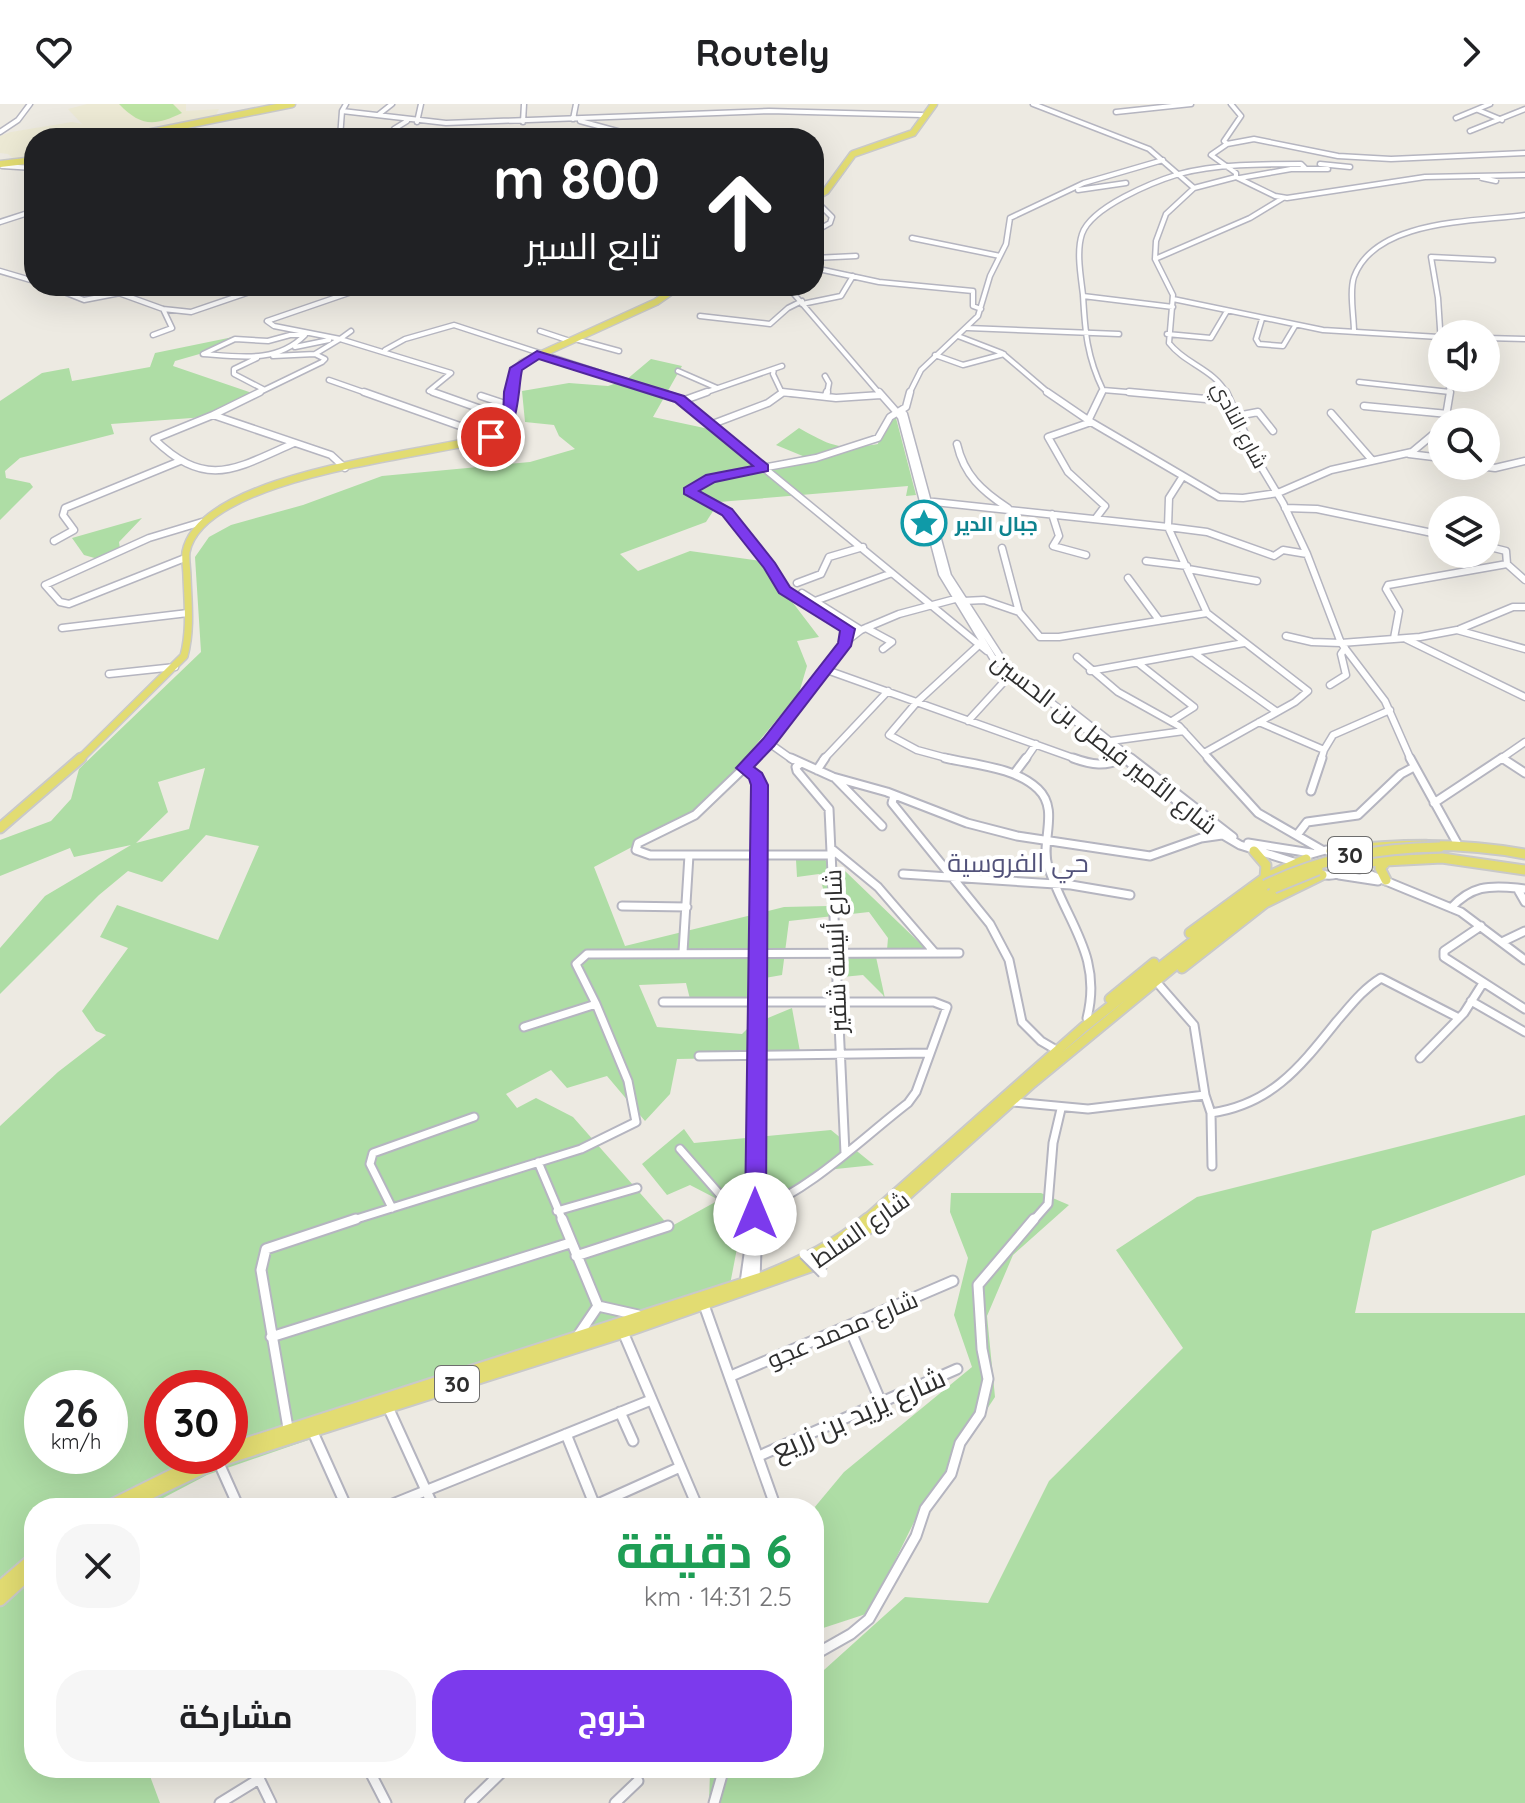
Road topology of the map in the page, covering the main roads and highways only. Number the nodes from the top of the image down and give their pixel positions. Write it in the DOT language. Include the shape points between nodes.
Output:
graph roads {
  1 [pos="283,104"];
  2 [pos="292,104"];
  3 [pos="931,104"];
  4 [pos="164,128"];
  5 [pos="172,128"];
  6 [pos="24,162"];
  7 [pos="1,165"];
  8 [pos="824,188"];
  9 [pos="824,193"];
  10 [pos="665,296"];
  11 [pos="0,828"];
  12 [pos="1326,850"];
  13 [pos="1254,851"];
  14 [pos="1390,859"];
  15 [pos="1305,860"];
  16 [pos="1525,862"];
  17 [pos="1347,864"];
  18 [pos="1322,875"];
  19 [pos="1265,878"];
  20 [pos="1386,880"];
  21 [pos="1157,979"];
  22 [pos="1060,1048"];
  23 [pos="248,1442"];
  24 [pos="248,1449"];
  25 [pos="181,1474"];
  26 [pos="189,1474"];
  27 [pos="128,1498"];
  28 [pos="150,1498"];
  29 [pos="24,1567"];
  30 [pos="24,1578"];
  31 [pos="0,1587"];
  32 [pos="0,1600"];
  1 -- 4 [label="main road"];
  2 -- 5 [label="main road"];
  3 -- 8 [label="main road" via="906,133 851,152"];
  3 -- 9 [label="main road" via="917,130 853,154"];
  6 -- 7 [label="main road"];
  10 -- 11 [label="main road" via="522,363 514,374 509,419 491,437 291,480 223,504 202,522 185,558 186,652 73,765"];
  12 -- 16 [label="main road" via="1457,843"];
  13 -- 19 [label="main road" via="1266,865"];
  14 -- 16 [label="main road"];
  14 -- 17 [label="main road"];
  14 -- 20 [label="main road" via="1381,867"];
  15 -- 19 [label="main road"];
  16 -- 21 [label="main road, شارع السلط / 30, bridge" via="1440,850 1362,858 1287,881"];
  18 -- 21 [label="main road" via="1264,902"];
  19 -- 22 [label="main road" via="1225,904 1087,1018"];
  21 -- 22 [label="main road, شارع السلط / 30"];
  21 -- 24 [label="main road, شارع السلط / 30" via="913,1192 809,1267 623,1332"];
  22 -- 23 [label="main road, شارع السلط / 30" via="853,1232 803,1261"];
  25 -- 27 [label="main road, شارع السلط / 30"];
  26 -- 28 [label="main road, شارع السلط / 30"];
  29 -- 31 [label="main road"];
  30 -- 32 [label="main road"];
}
